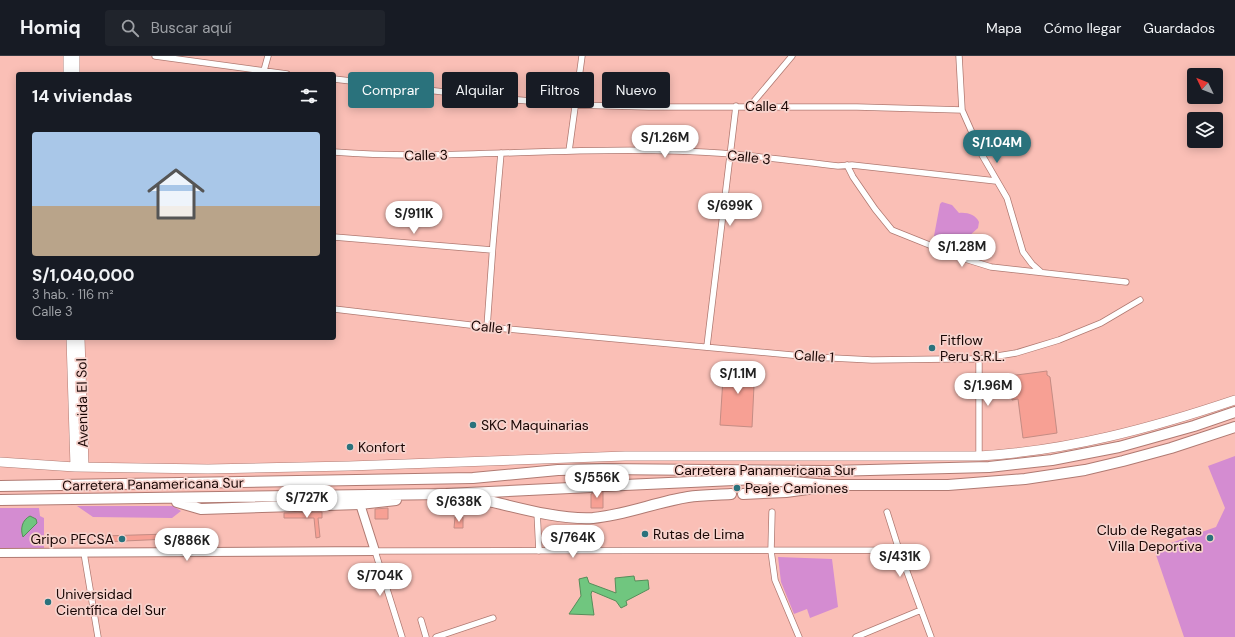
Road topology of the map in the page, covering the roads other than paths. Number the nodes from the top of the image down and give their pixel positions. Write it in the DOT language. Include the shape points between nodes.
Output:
graph roads {
  1 [pos="68,56"];
  2 [pos="75,56"];
  3 [pos="154,56"];
  4 [pos="268,56"];
  5 [pos="582,56"];
  6 [pos="792,56"];
  7 [pos="959,56"];
  8 [pos="68,72"];
  9 [pos="76,72"];
  10 [pos="258,72"];
  11 [pos="264,72"];
  12 [pos="580,72"];
  13 [pos="336,79"];
  14 [pos="526,101"];
  15 [pos="594,105"];
  16 [pos="736,106"];
  17 [pos="750,106"];
  18 [pos="576,108"];
  19 [pos="962,110"];
  20 [pos="569,151"];
  21 [pos="336,152"];
  22 [pos="501,153"];
  23 [pos="730,155"];
  24 [pos="847,165"];
  25 [pos="996,181"];
  26 [pos="336,237"];
  27 [pos="492,250"];
  28 [pos="1041,272"];
  29 [pos="1126,282"];
  30 [pos="1140,300"];
  31 [pos="336,310"];
  32 [pos="487,327"];
  33 [pos="71,340"];
  34 [pos="80,340"];
  35 [pos="707,346"];
  36 [pos="979,359"];
  37 [pos="1235,400"];
  38 [pos="1235,412"];
  39 [pos="1235,427"];
  40 [pos="979,456"];
  41 [pos="0,462"];
  42 [pos="18,464"];
  43 [pos="79,467"];
  44 [pos="0,468"];
  45 [pos="0,481"];
  46 [pos="829,485"];
  47 [pos="0,486"];
  48 [pos="29,486"];
  49 [pos="603,486"];
  50 [pos="591,487"];
  51 [pos="446,494"];
  52 [pos="459,494"];
  53 [pos="731,494"];
  54 [pos="743,494"];
  55 [pos="165,498"];
  56 [pos="0,500"];
  57 [pos="360,504"];
  58 [pos="537,511"];
  59 [pos="772,512"];
  60 [pos="887,512"];
  61 [pos="899,550"];
  62 [pos="375,551"];
  63 [pos="539,551"];
  64 [pos="771,551"];
  65 [pos="0,553"];
  66 [pos="84,553"];
  67 [pos="921,610"];
  68 [pos="494,618"];
  69 [pos="420,620"];
  70 [pos="98,637"];
  71 [pos="402,637"];
  72 [pos="426,637"];
  73 [pos="436,637"];
  74 [pos="799,637"];
  75 [pos="856,637"];
  76 [pos="931,637"];
  1 -- 8 [label="main road"];
  2 -- 9 [label="main road"];
  3 -- 10 [label="street"];
  4 -- 11 [label="street"];
  5 -- 12 [label="street"];
  6 -- 17 [label="street"];
  7 -- 19 [label="street"];
  13 -- 14 [label="street, Calle 4"];
  15 -- 16 [label="street, Calle 4"];
  16 -- 17 [label="street, Calle 4"];
  16 -- 23 [label="street"];
  17 -- 19 [label="street, Calle 4"];
  18 -- 20 [label="street"];
  19 -- 25 [label="street"];
  20 -- 22 [label="street, Calle 3"];
  20 -- 23 [label="street, Calle 3" via="676,150"];
  21 -- 22 [label="street, Calle 3" via="380,156"];
  22 -- 27 [label="street"];
  23 -- 24 [label="street, Calle 3"];
  23 -- 35 [label="street"];
  24 -- 25 [label="street, Calle 3"];
  24 -- 28 [label="street" via="875,209 892,230 991,267"];
  25 -- 28 [label="street" via="1007,198 1024,252"];
  26 -- 27 [label="street"];
  27 -- 32 [label="street"];
  28 -- 29 [label="street"];
  30 -- 36 [label="street, Calle 1" via="1101,323 1059,340"];
  31 -- 32 [label="street, Calle 1"];
  32 -- 35 [label="street, Calle 1"];
  33 -- 43 [label="main road, Avenida El Sol"];
  34 -- 43 [label="main road, Avenida El Sol"];
  35 -- 36 [label="street, Calle 1" via="872,360"];
  36 -- 40 [label="street"];
  37 -- 40 [label="main road" via="1156,426 1099,439 1011,454"];
  38 -- 48 [label="highway, Carretera Panamericana Sur" via="1120,446 1052,460 989,468 830,471 602,469 558,470 473,478"];
  39 -- 46 [label="highway, Carretera Panamericana Sur" via="1123,461 1052,475 948,485"];
  40 -- 43 [label="main road" via="625,456 349,466"];
  41 -- 42 [label="main road"];
  42 -- 43 [label="main road"];
  42 -- 44 [label="main road"];
  45 -- 48 [label="highway"];
  46 -- 49 [label="highway, Carretera Panamericana Sur" via="756,479"];
  46 -- 54 [label="highway, Carretera Panamericana Sur" via="786,492"];
  47 -- 48 [label="highway, Carretera Panamericana Sur"];
  50 -- 52 [label="highway, Carretera Panamericana Sur"];
  51 -- 52 [label="highway, Carretera Panamericana Sur"];
  51 -- 55 [label="highway, Carretera Panamericana Sur"];
  51 -- 57 [label="highway"];
  52 -- 58 [label="highway, Carretera Panamericana Sur"];
  53 -- 58 [label="highway, Carretera Panamericana Sur" via="688,497 619,515 592,518"];
  55 -- 56 [label="highway, Carretera Panamericana Sur"];
  55 -- 57 [label="highway" via="201,509"];
  57 -- 62 [label="street"];
  58 -- 63 [label="street"];
  59 -- 64 [label="street"];
  60 -- 61 [label="street"];
  61 -- 64 [label="street"];
  61 -- 67 [label="street"];
  62 -- 63 [label="street"];
  62 -- 66 [label="street"];
  62 -- 71 [label="street"];
  63 -- 64 [label="street"];
  64 -- 74 [label="street" via="775,580"];
  65 -- 66 [label="street"];
  66 -- 70 [label="street"];
  67 -- 75 [label="street"];
  67 -- 76 [label="street"];
  68 -- 73 [label="street"];
  69 -- 72 [label="street"];
}
